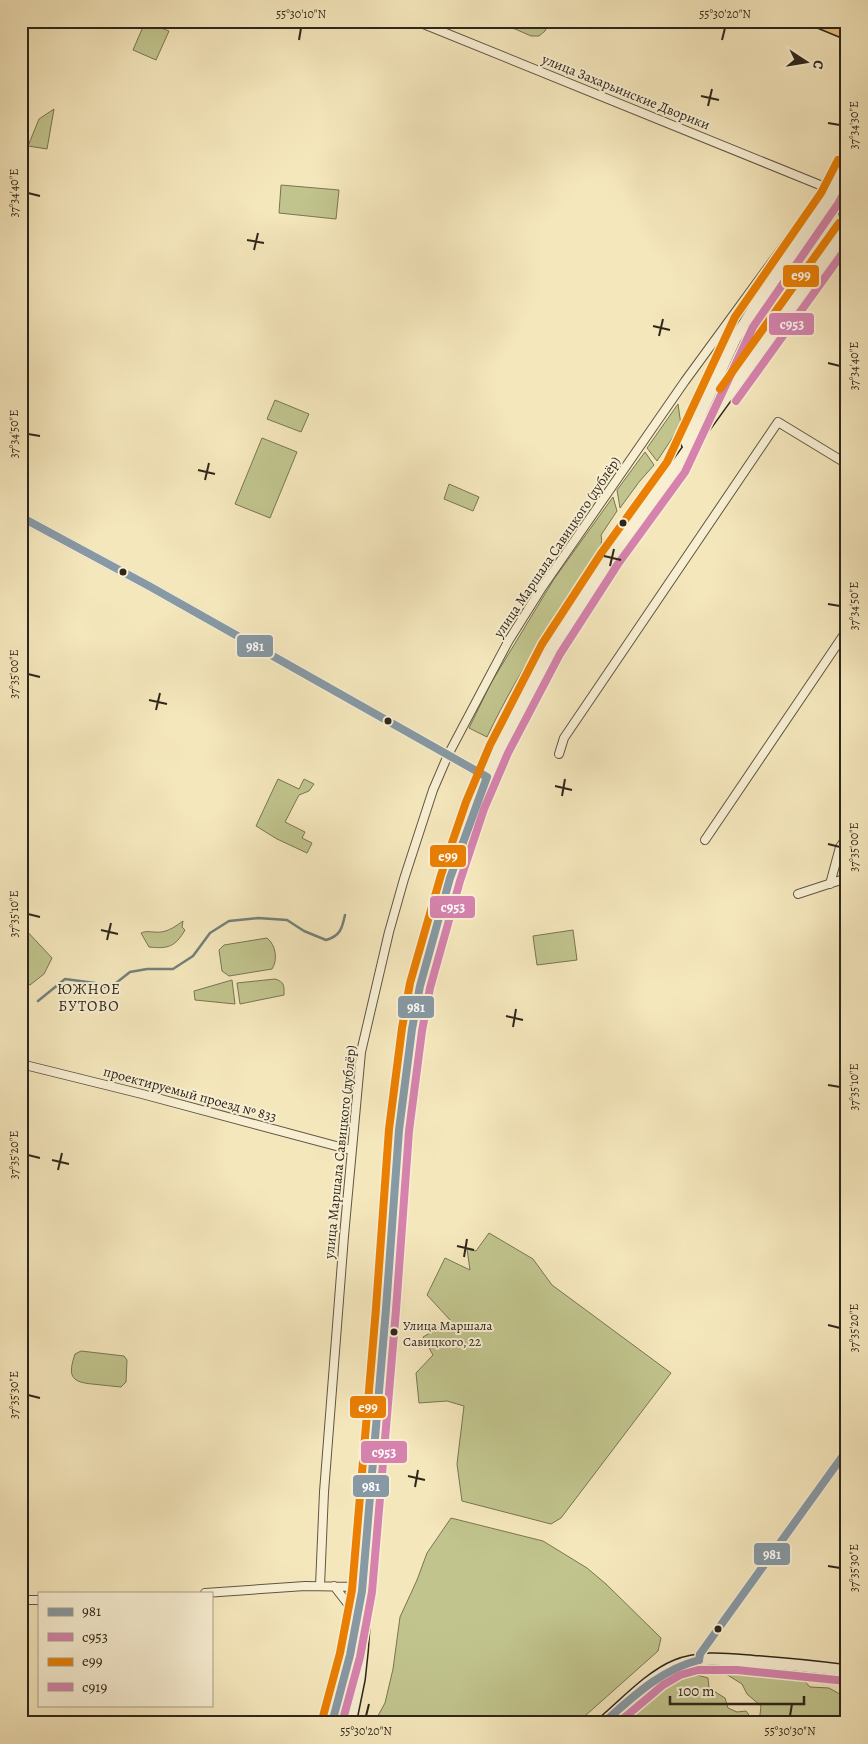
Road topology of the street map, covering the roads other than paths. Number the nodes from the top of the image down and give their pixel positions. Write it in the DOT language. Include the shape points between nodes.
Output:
graph roads {
  1 [pos="416,21"];
  2 [pos="822,23"];
  3 [pos="847,33"];
  4 [pos="847,164"];
  5 [pos="827,187"];
  6 [pos="847,189"];
  7 [pos="847,196"];
  8 [pos="847,229"];
  9 [pos="847,464"];
  10 [pos="676,467"];
  11 [pos="21,517"];
  12 [pos="847,630"];
  13 [pos="559,754"];
  14 [pos="448,755"];
  15 [pos="487,777"];
  16 [pos="847,838"];
  17 [pos="705,840"];
  18 [pos="847,878"];
  19 [pos="830,884"];
  20 [pos="798,894"];
  21 [pos="21,1064"];
  22 [pos="351,1150"];
  23 [pos="847,1450"];
  24 [pos="320,1586"];
  25 [pos="334,1586"];
  26 [pos="362,1589"];
  27 [pos="212,1593"];
  28 [pos="21,1600"];
  29 [pos="38,1600"];
  30 [pos="354,1630"];
  31 [pos="699,1660"];
  32 [pos="847,1671"];
  33 [pos="332,1723"];
  34 [pos="350,1723"];
  35 [pos="604,1723"];
  1 -- 5 [label="street, улица Захарьинские Дворики"];
  2 -- 3 [label="main road"];
  4 -- 10 [label="street, bridge" via="830,198 735,339"];
  5 -- 6 [label="street, улица Захарьинские Дворики"];
  5 -- 7 [label="street, улица Захарьинские Дворики"];
  5 -- 8 [label="street" via="837,198"];
  5 -- 14 [label="street, улица Маршала Савицкого (дублёр)" via="685,381 541,588"];
  8 -- 10 [label="street"];
  9 -- 13 [label="street" via="778,422 564,738"];
  10 -- 15 [label="street" via="610,558 551,649"];
  11 -- 14 [label="street"];
  12 -- 17 [label="street"];
  14 -- 15 [label="street"];
  14 -- 22 [label="street, улица Маршала Савицкого (дублёр)" via="425,813 387,941 362,1052"];
  15 -- 26 [label="street" via="450,878 420,986 412,1029 398,1130"];
  16 -- 19 [label="street" via="840,847"];
  18 -- 19 [label="street"];
  19 -- 20 [label="street"];
  21 -- 22 [label="street, проектируемый проезд № 833"];
  22 -- 24 [label="street, улица Маршала Савицкого (дублёр)" via="324,1492"];
  23 -- 31 [label="street" via="700,1654"];
  24 -- 25 [label="street"];
  24 -- 27 [label="street"];
  25 -- 26 [label="street"];
  25 -- 30 [label="street" via="348,1604"];
  26 -- 30 [label="street"];
  26 -- 34 [label="street" via="362,1651"];
  28 -- 29 [label="street"];
  30 -- 33 [label="street"];
  31 -- 32 [label="street" via="713,1658"];
  31 -- 35 [label="street" via="666,1671"];
}
